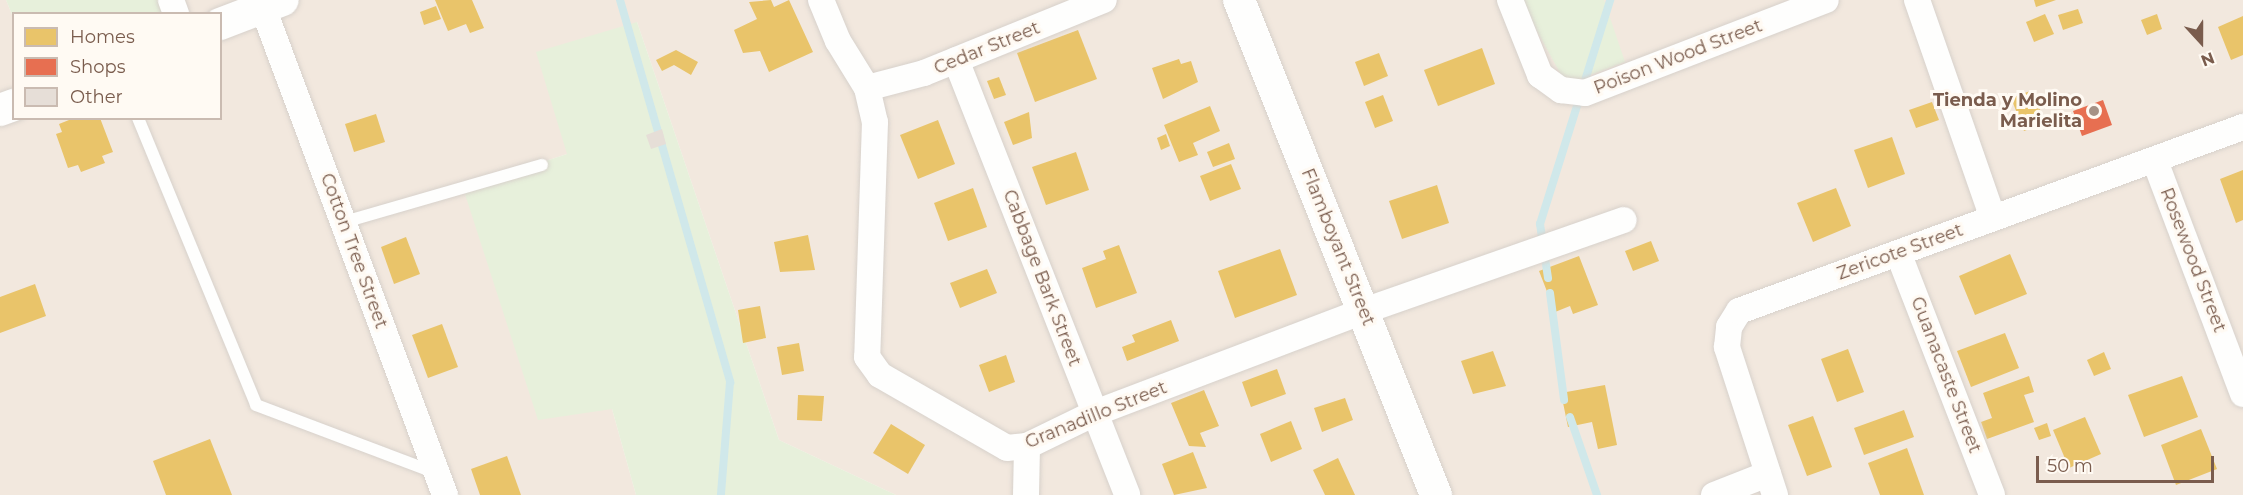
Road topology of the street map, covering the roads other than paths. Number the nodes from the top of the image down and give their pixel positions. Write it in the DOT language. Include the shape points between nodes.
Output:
graph roads {
  1 [pos="821,0"];
  2 [pos="1104,0"];
  3 [pos="1239,0"];
  4 [pos="1510,0"];
  5 [pos="1826,0"];
  6 [pos="1917,0"];
  7 [pos="273,4"];
  8 [pos="222,23"];
  9 [pos="956,60"];
  10 [pos="867,88"];
  11 [pos="139,120"];
  12 [pos="2243,127"];
  13 [pos="2155,161"];
  14 [pos="542,165"];
  15 [pos="1993,218"];
  16 [pos="1624,220"];
  17 [pos="344,222"];
  18 [pos="1899,255"];
  19 [pos="1364,311"];
  20 [pos="2243,394"];
  21 [pos="1095,414"];
  22 [pos="1027,446"];
  23 [pos="441,484"];
  24 [pos="1771,484"];
  25 [pos="1026,495"];
  26 [pos="1127,495"];
  27 [pos="1436,495"];
  28 [pos="1714,495"];
  29 [pos="1992,495"];
  1 -- 10 [label="street, Granadillo Street"];
  2 -- 9 [label="street, Cedar Street"];
  3 -- 19 [label="street, Flamboyant Street"];
  4 -- 5 [label="street, Poison Wood Street" via="1540,75 1561,90 1586,93"];
  6 -- 15 [label="street"];
  7 -- 8 [label="street"];
  7 -- 17 [label="street, Cotton Tree Street"];
  9 -- 10 [label="street, Cedar Street"];
  9 -- 21 [label="street, Cabbage Bark Street"];
  10 -- 22 [label="street, Granadillo Street" via="875,122 863,332 867,357 880,375 987,441 1007,448"];
  11 -- 23 [label="lane" via="256,405"];
  12 -- 13 [label="street, Zericote Street"];
  13 -- 15 [label="street, Zericote Street"];
  13 -- 20 [label="street, Rosewood Street"];
  14 -- 17 [label="lane"];
  15 -- 18 [label="street, Zericote Street"];
  16 -- 19 [label="street, Granadillo Street"];
  17 -- 23 [label="street, Cotton Tree Street"];
  18 -- 24 [label="street, Zericote Street" via="1756,303 1739,311 1729,327 1727,347"];
  18 -- 29 [label="street, Guanacaste Street"];
  19 -- 21 [label="street, Granadillo Street"];
  19 -- 27 [label="street, Flamboyant Street"];
  21 -- 22 [label="street, Granadillo Street"];
  21 -- 26 [label="street, Cabbage Bark Street"];
  22 -- 25 [label="street"];
  24 -- 28 [label="street"];
}
